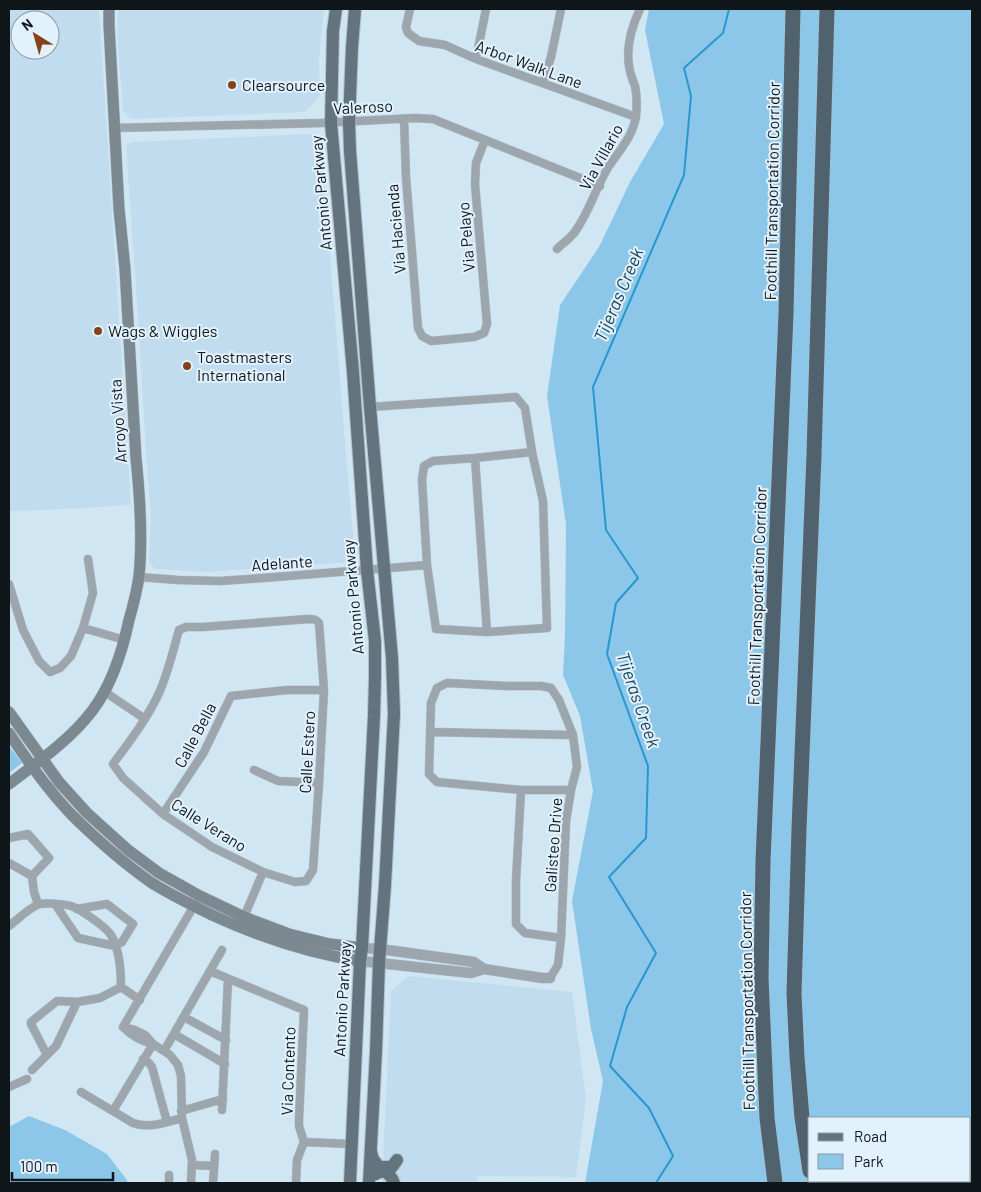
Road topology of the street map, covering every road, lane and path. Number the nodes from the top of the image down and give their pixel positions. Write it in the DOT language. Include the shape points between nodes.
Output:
graph roads {
  1 [pos="109,9"];
  2 [pos="336,9"];
  3 [pos="355,9"];
  4 [pos="410,9"];
  5 [pos="486,9"];
  6 [pos="561,9"];
  7 [pos="640,9"];
  8 [pos="793,9"];
  9 [pos="827,9"];
  10 [pos="476,59"];
  11 [pos="542,83"];
  12 [pos="636,117"];
  13 [pos="404,119"];
  14 [pos="349,122"];
  15 [pos="331,123"];
  16 [pos="115,128"];
  17 [pos="485,140"];
  18 [pos="600,186"];
  19 [pos="557,249"];
  20 [pos="484,333"];
  21 [pos="370,407"];
  22 [pos="532,452"];
  23 [pos="475,458"];
  24 [pos="88,559"];
  25 [pos="427,565"];
  26 [pos="384,568"];
  27 [pos="367,570"];
  28 [pos="139,577"];
  29 [pos="9,584"];
  30 [pos="83,628"];
  31 [pos="487,632"];
  32 [pos="125,640"];
  33 [pos="324,690"];
  34 [pos="105,692"];
  35 [pos="9,712"];
  36 [pos="145,718"];
  37 [pos="431,732"];
  38 [pos="9,734"];
  39 [pos="572,735"];
  40 [pos="41,759"];
  41 [pos="32,766"];
  42 [pos="254,770"];
  43 [pos="319,783"];
  44 [pos="9,784"];
  45 [pos="521,790"];
  46 [pos="571,790"];
  47 [pos="163,814"];
  48 [pos="9,838"];
  49 [pos="9,863"];
  50 [pos="263,872"];
  51 [pos="32,876"];
  52 [pos="306,880"];
  53 [pos="197,901"];
  54 [pos="38,904"];
  55 [pos="55,904"];
  56 [pos="77,909"];
  57 [pos="244,918"];
  58 [pos="9,926"];
  59 [pos="561,938"];
  60 [pos="115,946"];
  61 [pos="380,949"];
  62 [pos="222,950"];
  63 [pos="361,955"];
  64 [pos="379,962"];
  65 [pos="484,969"];
  66 [pos="210,971"];
  67 [pos="550,978"];
  68 [pos="228,979"];
  69 [pos="121,987"];
  70 [pos="140,1000"];
  71 [pos="77,1002"];
  72 [pos="184,1017"];
  73 [pos="174,1034"];
  74 [pos="226,1040"];
  75 [pos="153,1044"];
  76 [pos="164,1051"];
  77 [pos="47,1055"];
  78 [pos="144,1059"];
  79 [pos="225,1064"];
  80 [pos="32,1070"];
  81 [pos="27,1079"];
  82 [pos="9,1087"];
  83 [pos="80,1092"];
  84 [pos="223,1099"];
  85 [pos="222,1110"];
  86 [pos="113,1111"];
  87 [pos="182,1114"];
  88 [pos="167,1122"];
  89 [pos="304,1142"];
  90 [pos="351,1144"];
  91 [pos="371,1151"];
  92 [pos="215,1154"];
  93 [pos="808,1158"];
  94 [pos="397,1160"];
  95 [pos="192,1165"];
  96 [pos="214,1166"];
  97 [pos="369,1182"];
  98 [pos="191,1183"];
  99 [pos="213,1183"];
  100 [pos="296,1183"];
  101 [pos="350,1183"];
  102 [pos="394,1183"];
  103 [pos="775,1183"];
  1 -- 16 [label="main road, Arroyo Vista"];
  2 -- 15 [label="main road, Antonio Parkway"];
  3 -- 14 [label="main road, Antonio Parkway"];
  4 -- 10 [label="street, Arbor Walk Lane" via="406,28 412,37 445,45"];
  5 -- 10 [label="street"];
  6 -- 11 [label="street"];
  7 -- 12 [label="street, Via Villario" via="630,37 629,54 637,101"];
  8 -- 103 [label="highway, Foothill Transportation Corridor" via="786,314 761,978 767,1118"];
  9 -- 93 [label="highway" via="794,993 797,1066"];
  10 -- 11 [label="street, Arbor Walk Lane"];
  11 -- 12 [label="street, Arbor Walk Lane"];
  12 -- 18 [label="street, Via Villario" via="631,133"];
  13 -- 14 [label="street, Valeroso"];
  13 -- 17 [label="street, Valeroso" via="433,119"];
  13 -- 20 [label="street, Via Hacienda" via="418,328 422,336 431,341"];
  14 -- 15 [label="street, Valeroso"];
  14 -- 21 [label="main road, Antonio Parkway"];
  15 -- 16 [label="street, Valeroso"];
  15 -- 27 [label="main road, Antonio Parkway"];
  16 -- 28 [label="main road, Arroyo Vista" via="140,489"];
  17 -- 18 [label="street, Valeroso"];
  17 -- 20 [label="street, Via Pelayo" via="476,163 475,184 487,324"];
  18 -- 19 [label="street, Via Villario" via="574,234"];
  21 -- 22 [label="street" via="516,397 525,408"];
  21 -- 26 [label="main road, Antonio Parkway"];
  22 -- 23 [label="street"];
  22 -- 31 [label="street" via="542,501 547,628"];
  23 -- 25 [label="street" via="433,461 424,466"];
  23 -- 31 [label="street"];
  24 -- 30 [label="street" via="93,593"];
  25 -- 26 [label="street, Adelante"];
  25 -- 31 [label="street" via="436,629"];
  26 -- 27 [label="street, Adelante"];
  26 -- 61 [label="main road, Antonio Parkway" via="394,714"];
  27 -- 28 [label="street, Adelante" via="220,580"];
  27 -- 63 [label="main road, Antonio Parkway" via="375,641 375,678"];
  28 -- 32 [label="main road, Arroyo Vista"];
  29 -- 30 [label="street" via="23,630 39,661 50,672 60,668 70,656"];
  30 -- 32 [label="street"];
  32 -- 34 [label="main road, Arroyo Vista"];
  33 -- 36 [label="street, Calle Estero" via="317,620 186,627 179,630 171,662"];
  33 -- 43 [label="street, Calle Estero"];
  33 -- 47 [label="street, Calle Bella" via="231,696 204,752"];
  34 -- 36 [label="street"];
  34 -- 40 [label="main road, Arroyo Vista" via="69,736"];
  35 -- 40 [label="main road"];
  36 -- 47 [label="street, Calle Verano" via="113,764 123,778"];
  37 -- 39 [label="street"];
  37 -- 39 [label="street, Galisteo Drive" via="431,703 437,688 446,683 550,688 559,700"];
  37 -- 45 [label="street" via="429,774 437,782"];
  38 -- 41 [label="main road"];
  39 -- 46 [label="street, Galisteo Drive" via="577,767"];
  40 -- 41 [label="main road, Arroyo Vista"];
  40 -- 53 [label="main road" via="87,813 128,850"];
  41 -- 44 [label="main road, Arroyo Vista"];
  41 -- 53 [label="main road" via="78,822 121,859 152,883"];
  42 -- 43 [label="street" via="278,781"];
  43 -- 52 [label="street, Calle Estero" via="313,870"];
  45 -- 46 [label="street"];
  45 -- 59 [label="street" via="516,924 524,933"];
  46 -- 59 [label="street, Galisteo Drive" via="566,821"];
  47 -- 50 [label="street, Calle Verano" via="212,847"];
  48 -- 51 [label="street" via="28,834 49,858"];
  49 -- 51 [label="street"];
  50 -- 52 [label="street, Calle Verano" via="295,882"];
  50 -- 57 [label="street"];
  51 -- 54 [label="street"];
  53 -- 57 [label="main road"];
  53 -- 63 [label="main road" via="242,929 286,945 328,955"];
  53 -- 70 [label="street"];
  54 -- 55 [label="street"];
  54 -- 58 [label="street"];
  55 -- 56 [label="street"];
  55 -- 60 [label="street" via="78,938"];
  56 -- 60 [label="street" via="105,928"];
  56 -- 60 [label="street" via="107,904 133,924 122,942"];
  57 -- 63 [label="main road"];
  59 -- 67 [label="street, Galisteo Drive" via="558,965"];
  60 -- 69 [label="street" via="121,965"];
  61 -- 63 [label="street"];
  61 -- 64 [label="main road, Antonio Parkway"];
  61 -- 65 [label="street" via="474,962"];
  62 -- 66 [label="street"];
  63 -- 64 [label="street"];
  63 -- 90 [label="main road, Antonio Parkway"];
  64 -- 65 [label="street" via="472,973"];
  64 -- 91 [label="main road, Antonio Parkway"];
  65 -- 67 [label="street"];
  66 -- 68 [label="street"];
  66 -- 72 [label="street"];
  68 -- 74 [label="street"];
  68 -- 89 [label="street, Via Contento" via="304,1010 299,1118"];
  69 -- 70 [label="street"];
  69 -- 71 [label="street" via="100,998"];
  70 -- 75 [label="street" via="123,1027 131,1036"];
  71 -- 77 [label="street" via="56,1046"];
  71 -- 77 [label="street" via="57,1001 31,1022"];
  72 -- 73 [label="street"];
  72 -- 74 [label="street"];
  73 -- 76 [label="street"];
  73 -- 79 [label="street"];
  74 -- 79 [label="street"];
  75 -- 76 [label="street"];
  75 -- 78 [label="street"];
  76 -- 87 [label="street" via="175,1060 180,1070"];
  77 -- 80 [label="street"];
  78 -- 86 [label="street"];
  78 -- 88 [label="street" via="151,1064"];
  79 -- 84 [label="street"];
  81 -- 82 [label="street"];
  83 -- 86 [label="street"];
  84 -- 85 [label="street"];
  84 -- 87 [label="street"];
  86 -- 88 [label="street" via="140,1125"];
  87 -- 88 [label="street"];
  87 -- 95 [label="street"];
  89 -- 90 [label="street"];
  89 -- 100 [label="street, Via Contento"];
  90 -- 101 [label="main road, Antonio Parkway"];
  91 -- 94 [label="main road" via="379,1167 392,1167"];
  91 -- 97 [label="main road, Antonio Parkway"];
  92 -- 96 [label="street"];
  95 -- 96 [label="street"];
  95 -- 98 [label="street"];
  96 -- 99 [label="street"];
  97 -- 102 [label="main road" via="377,1172 386,1172"];
}
